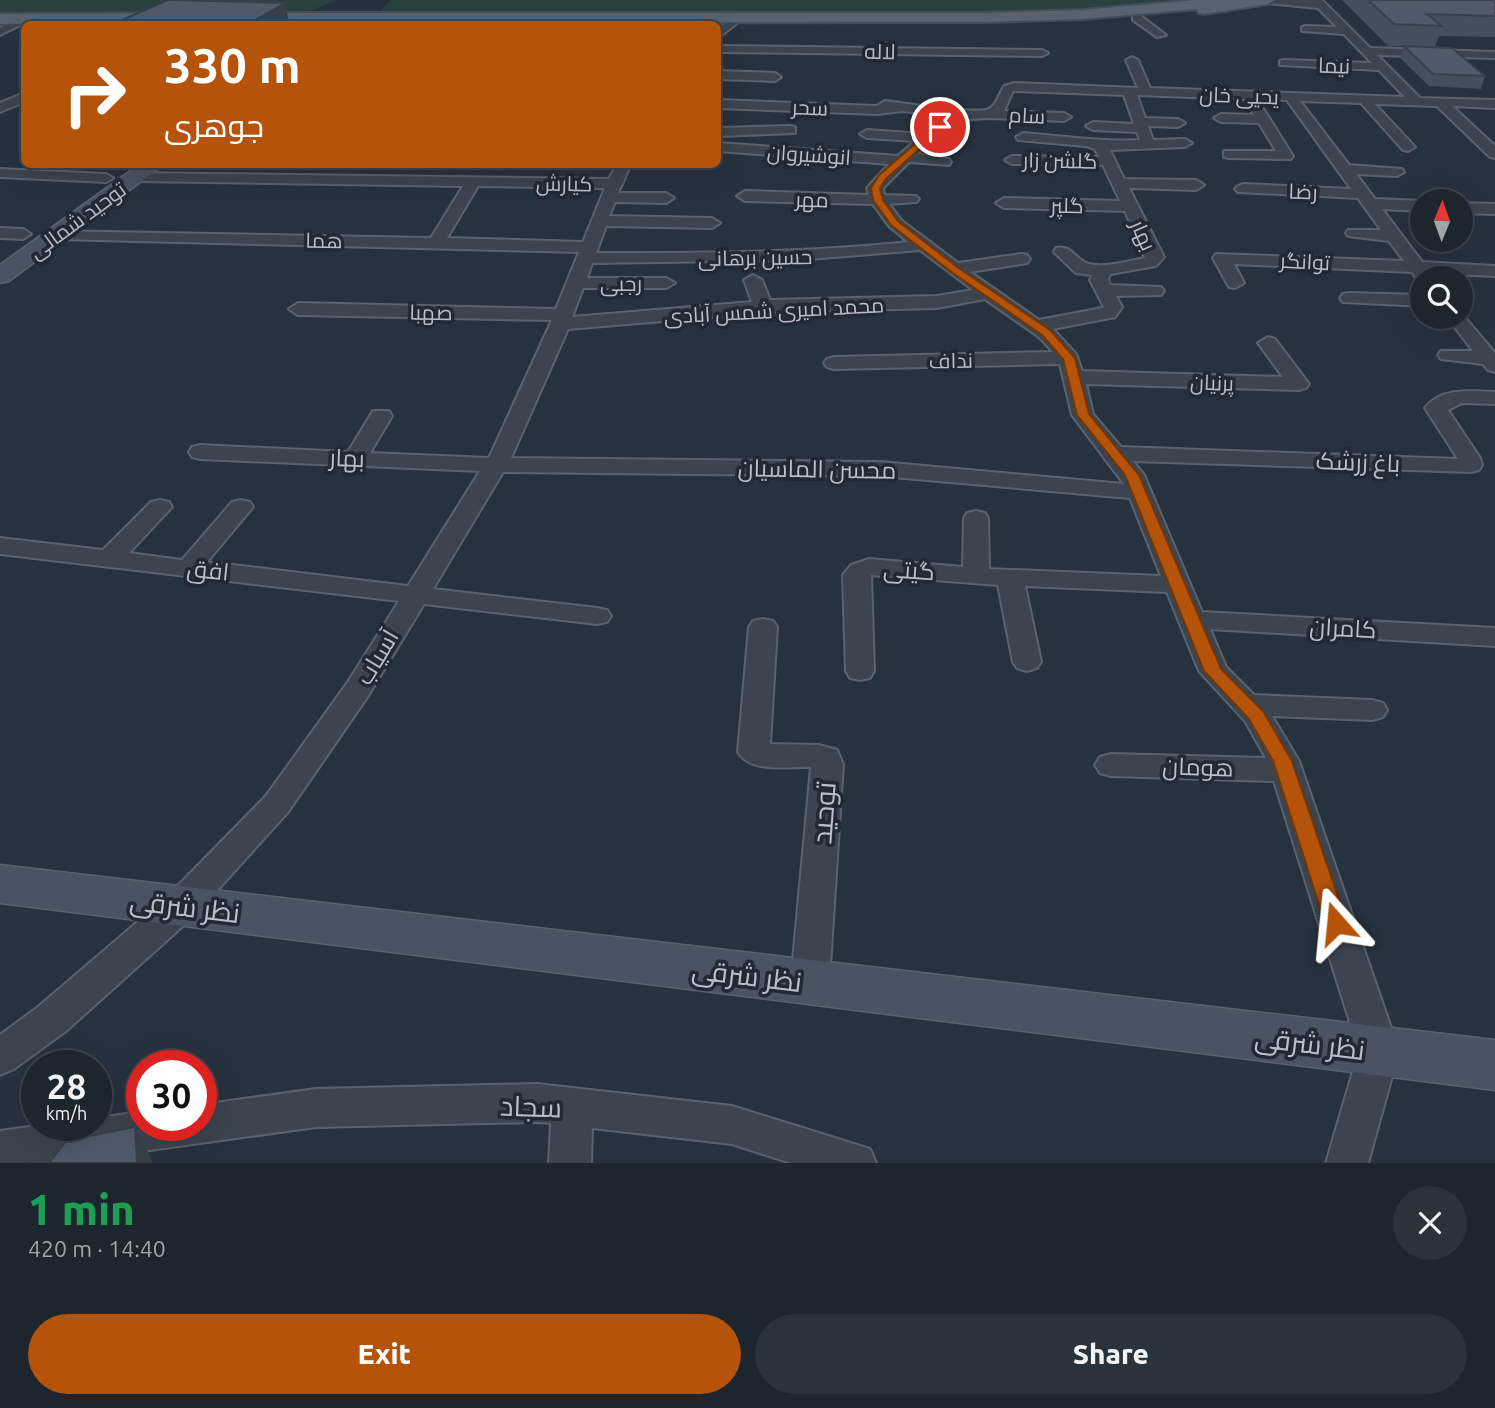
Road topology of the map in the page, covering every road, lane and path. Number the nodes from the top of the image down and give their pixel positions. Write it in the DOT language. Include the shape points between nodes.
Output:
graph roads {
  1 [pos="354,0"];
  2 [pos="1230,0"];
  3 [pos="1268,0"];
  4 [pos="369,1"];
  5 [pos="1320,2"];
  6 [pos="1137,18"];
  7 [pos="194,20"];
  8 [pos="219,20"];
  9 [pos="148,21"];
  10 [pos="238,21"];
  11 [pos="265,21"];
  12 [pos="341,21"];
  13 [pos="414,21"];
  14 [pos="532,21"];
  15 [pos="10,24"];
  16 [pos="721,24"];
  17 [pos="731,24"];
  18 [pos="1306,29"];
  19 [pos="1348,31"];
  20 [pos="721,32"];
  21 [pos="0,33"];
  22 [pos="1161,35"];
  23 [pos="721,49"];
  24 [pos="1368,51"];
  25 [pos="1042,53"];
  26 [pos="1495,55"];
  27 [pos="1132,60"];
  28 [pos="1284,63"];
  29 [pos="1383,67"];
  30 [pos="721,75"];
  31 [pos="775,77"];
  32 [pos="1272,86"];
  33 [pos="1047,88"];
  34 [pos="1406,90"];
  35 [pos="1146,92"];
  36 [pos="1249,96"];
  37 [pos="1291,97"];
  38 [pos="21,99"];
  39 [pos="821,99"];
  40 [pos="1365,100"];
  41 [pos="1417,102"];
  42 [pos="1441,103"];
  43 [pos="721,104"];
  44 [pos="1043,104"];
  45 [pos="901,107"];
  46 [pos="1491,108"];
  47 [pos="0,110"];
  48 [pos="21,113"];
  49 [pos="978,113"];
  50 [pos="1137,115"];
  51 [pos="1064,117"];
  52 [pos="1221,118"];
  53 [pos="1263,119"];
  54 [pos="1178,123"];
  55 [pos="1093,126"];
  56 [pos="789,130"];
  57 [pos="721,132"];
  58 [pos="867,134"];
  59 [pos="1023,137"];
  60 [pos="927,138"];
  61 [pos="1185,143"];
  62 [pos="721,147"];
  63 [pos="1408,147"];
  64 [pos="1105,154"];
  65 [pos="1229,154"];
  66 [pos="1495,154"];
  67 [pos="903,159"];
  68 [pos="1012,160"];
  69 [pos="944,162"];
  70 [pos="622,168"];
  71 [pos="139,169"];
  72 [pos="1344,169"];
  73 [pos="1397,172"];
  74 [pos="0,173"];
  75 [pos="473,182"];
  76 [pos="1119,183"];
  77 [pos="1196,185"];
  78 [pos="107,187"];
  79 [pos="1243,189"];
  80 [pos="612,190"];
  81 [pos="745,197"];
  82 [pos="666,198"];
  83 [pos="911,199"];
  84 [pos="1366,199"];
  85 [pos="878,200"];
  86 [pos="1004,204"];
  87 [pos="1410,204"];
  88 [pos="1130,206"];
  89 [pos="1474,208"];
  90 [pos="1495,209"];
  91 [pos="600,221"];
  92 [pos="712,223"];
  93 [pos="0,233"];
  94 [pos="1354,233"];
  95 [pos="23,234"];
  96 [pos="58,234"];
  97 [pos="1393,236"];
  98 [pos="436,243"];
  99 [pos="923,245"];
  100 [pos="0,250"];
  101 [pos="588,252"];
  102 [pos="1062,252"];
  103 [pos="1021,259"];
  104 [pos="1416,266"];
  105 [pos="954,269"];
  106 [pos="1102,270"];
  107 [pos="1410,271"];
  108 [pos="1473,271"];
  109 [pos="1495,271"];
  110 [pos="0,276"];
  111 [pos="753,280"];
  112 [pos="576,283"];
  113 [pos="666,283"];
  114 [pos="1234,283"];
  115 [pos="1104,290"];
  116 [pos="1156,290"];
  117 [pos="988,293"];
  118 [pos="1349,298"];
  119 [pos="1410,300"];
  120 [pos="763,307"];
  121 [pos="298,309"];
  122 [pos="561,319"];
  123 [pos="1036,326"];
  124 [pos="1465,329"];
  125 [pos="1471,336"];
  126 [pos="1495,338"];
  127 [pos="1268,344"];
  128 [pos="1448,355"];
  129 [pos="834,363"];
  130 [pos="1492,363"];
  131 [pos="1071,367"];
  132 [pos="1495,398"];
  133 [pos="381,416"];
  134 [pos="200,452"];
  135 [pos="1115,454"];
  136 [pos="355,458"];
  137 [pos="494,465"];
  138 [pos="1139,492"];
  139 [pos="160,507"];
  140 [pos="241,507"];
  141 [pos="976,518"];
  142 [pos="0,546"];
  143 [pos="109,559"];
  144 [pos="189,568"];
  145 [pos="976,576"];
  146 [pos="1010,577"];
  147 [pos="1177,585"];
  148 [pos="416,593"];
  149 [pos="597,616"];
  150 [pos="1192,620"];
  151 [pos="763,627"];
  152 [pos="1495,637"];
  153 [pos="1027,662"];
  154 [pos="860,671"];
  155 [pos="1246,705"];
  156 [pos="1371,710"];
  157 [pos="1111,765"];
  158 [pos="1285,770"];
  159 [pos="0,884"];
  160 [pos="181,906"];
  161 [pos="810,982"];
  162 [pos="1379,1051"];
  163 [pos="0,1056"];
  164 [pos="1495,1065"];
  165 [pos="572,1107"];
  166 [pos="217,1122"];
  167 [pos="126,1134"];
  168 [pos="0,1151"];
  169 [pos="570,1163"];
  170 [pos="855,1163"];
  171 [pos="1347,1163"];
  1 -- 11 [label="main road" via="324,13"];
  2 -- 14 [label="main road" via="1098,16"];
  3 -- 5 [label="street"];
  3 -- 6 [label="main road"];
  4 -- 12 [label="main road"];
  4 -- 13 [label="main road" via="379,14"];
  5 -- 19 [label="street"];
  6 -- 17 [label="main road" via="970,24"];
  6 -- 22 [label="street"];
  7 -- 9 [label="main road"];
  8 -- 10 [label="main road"];
  15 -- 21 [label="street"];
  16 -- 17 [label="main road"];
  17 -- 20 [label="street"];
  18 -- 19 [label="street"];
  19 -- 24 [label="street"];
  23 -- 25 [label="street, لاله"];
  24 -- 26 [label="street"];
  24 -- 29 [label="street"];
  27 -- 35 [label="street"];
  28 -- 29 [label="street, نیما"];
  29 -- 34 [label="street"];
  30 -- 31 [label="street"];
  32 -- 34 [label="street"];
  33 -- 44 [label="street"];
  33 -- 49 [label="street, یحیی خان" via="1008,89 998,110"];
  33 -- 50 [label="street, یحیی خان"];
  34 -- 41 [label="street"];
  35 -- 36 [label="street, یحیی خان"];
  35 -- 50 [label="street, یحیی خان"];
  36 -- 37 [label="street, یحیی خان"];
  36 -- 53 [label="street"];
  37 -- 40 [label="street, یحیی خان"];
  37 -- 72 [label="street"];
  38 -- 47 [label="street"];
  39 -- 45 [label="street, سحر"];
  40 -- 41 [label="street, یحیی خان"];
  40 -- 63 [label="street"];
  41 -- 42 [label="street, یحیی خان"];
  42 -- 46 [label="street, یحیی خان"];
  42 -- 66 [label="street"];
  43 -- 45 [label="street, سحر"];
  45 -- 49 [label="street, سحر"];
  47 -- 48 [label="street"];
  49 -- 51 [label="street, سام"];
  49 -- 60 [label="street" via="952,116"];
  50 -- 54 [label="street"];
  50 -- 55 [label="street"];
  50 -- 61 [label="street"];
  50 -- 64 [label="street"];
  52 -- 53 [label="street"];
  53 -- 65 [label="street" via="1286,156"];
  56 -- 57 [label="street"];
  58 -- 60 [label="street"];
  59 -- 64 [label="street" via="1087,142"];
  60 -- 67 [label="street"];
  62 -- 67 [label="street, انوشیروان"];
  64 -- 68 [label="street, گلشن زار"];
  64 -- 76 [label="street, بهار"];
  67 -- 69 [label="street, انوشیروان"];
  67 -- 85 [label="street" via="875,188"];
  70 -- 80 [label="street, آسیاب"];
  71 -- 75 [label="street, کیارش"];
  71 -- 78 [label="main road, توحید شمالی"];
  72 -- 73 [label="street"];
  72 -- 84 [label="street"];
  74 -- 78 [label="street"];
  75 -- 80 [label="street, کیارش"];
  75 -- 98 [label="street"];
  76 -- 77 [label="street"];
  76 -- 88 [label="street, بهار"];
  78 -- 95 [label="main road, توحید شمالی" via="79,196"];
  78 -- 96 [label="main road, توحید شمالی"];
  79 -- 84 [label="street, رضا"];
  80 -- 82 [label="street, کیارش"];
  80 -- 91 [label="street, آسیاب"];
  81 -- 85 [label="street, مهر"];
  83 -- 85 [label="street, مهر"];
  84 -- 87 [label="street"];
  84 -- 97 [label="street"];
  85 -- 99 [label="street" via="895,223"];
  86 -- 88 [label="street, گلپر"];
  88 -- 106 [label="street, بهار" via="1155,257 1150,262"];
  89 -- 90 [label="street"];
  91 -- 92 [label="street"];
  91 -- 101 [label="street, آسیاب"];
  93 -- 95 [label="street"];
  94 -- 97 [label="street"];
  95 -- 100 [label="main road, توحید شمالی"];
  96 -- 98 [label="street, هما"];
  96 -- 110 [label="main road, توحید شمالی"];
  97 -- 104 [label="street"];
  98 -- 101 [label="street, هما"];
  99 -- 101 [label="street, حسین برهانی" via="762,258"];
  99 -- 105 [label="street"];
  101 -- 112 [label="street, آسیاب"];
  102 -- 106 [label="street" via="1082,269"];
  103 -- 105 [label="street"];
  105 -- 117 [label="street"];
  106 -- 115 [label="street" via="1099,279"];
  107 -- 114 [label="street, توانگر" via="1222,258"];
  108 -- 109 [label="street"];
  111 -- 120 [label="street"];
  112 -- 113 [label="street, رجبی"];
  112 -- 122 [label="street, آسیاب"];
  115 -- 116 [label="street"];
  115 -- 123 [label="street" via="1114,306 1108,313"];
  117 -- 120 [label="street, محمد امیری شمس آبادی" via="937,302"];
  117 -- 123 [label="street"];
  118 -- 119 [label="street"];
  120 -- 122 [label="street, محمد امیری شمس آبادی"];
  121 -- 122 [label="street, صهبا"];
  122 -- 137 [label="street, آسیاب"];
  123 -- 131 [label="street"];
  124 -- 125 [label="street"];
  125 -- 126 [label="street"];
  125 -- 130 [label="street"];
  127 -- 131 [label="street, پرنیان" via="1299,384"];
  128 -- 130 [label="street"];
  129 -- 131 [label="street, نداف"];
  131 -- 135 [label="street" via="1083,415"];
  132 -- 135 [label="street, باغ زرشک" via="1458,397 1436,408 1471,465"];
  133 -- 136 [label="street"];
  134 -- 136 [label="street, بهار"];
  135 -- 138 [label="street"];
  136 -- 137 [label="street, بهار"];
  137 -- 138 [label="street, محسن الماسیان" via="881,469"];
  137 -- 148 [label="street, آسیاب"];
  138 -- 147 [label="street"];
  139 -- 143 [label="street"];
  140 -- 144 [label="street"];
  141 -- 145 [label="street"];
  142 -- 143 [label="street, افق"];
  143 -- 144 [label="street, افق"];
  144 -- 148 [label="street, افق"];
  145 -- 146 [label="street, گیتی"];
  145 -- 154 [label="street, گیتی" via="860,570 856,575"];
  146 -- 147 [label="street, گیتی"];
  146 -- 153 [label="street"];
  147 -- 150 [label="street"];
  148 -- 149 [label="street, افق"];
  148 -- 160 [label="street, آسیاب" via="358,689 277,804"];
  150 -- 152 [label="street, کامران"];
  150 -- 155 [label="street" via="1213,671"];
  151 -- 161 [label="street, توحید" via="754,752 826,758"];
  155 -- 156 [label="street"];
  155 -- 158 [label="street"];
  157 -- 158 [label="street, هومان"];
  158 -- 162 [label="street"];
  159 -- 160 [label="main road, نظر شرقی"];
  160 -- 161 [label="main road, نظر شرقی"];
  160 -- 163 [label="street, آسیاب" via="52,1019"];
  161 -- 162 [label="main road, نظر شرقی"];
  162 -- 164 [label="main road, نظر شرقی"];
  162 -- 171 [label="street"];
  165 -- 166 [label="street, سجاد" via="537,1103 316,1108"];
  165 -- 169 [label="street"];
  165 -- 170 [label="street, سجاد" via="732,1125"];
  167 -- 168 [label="street"];
}
